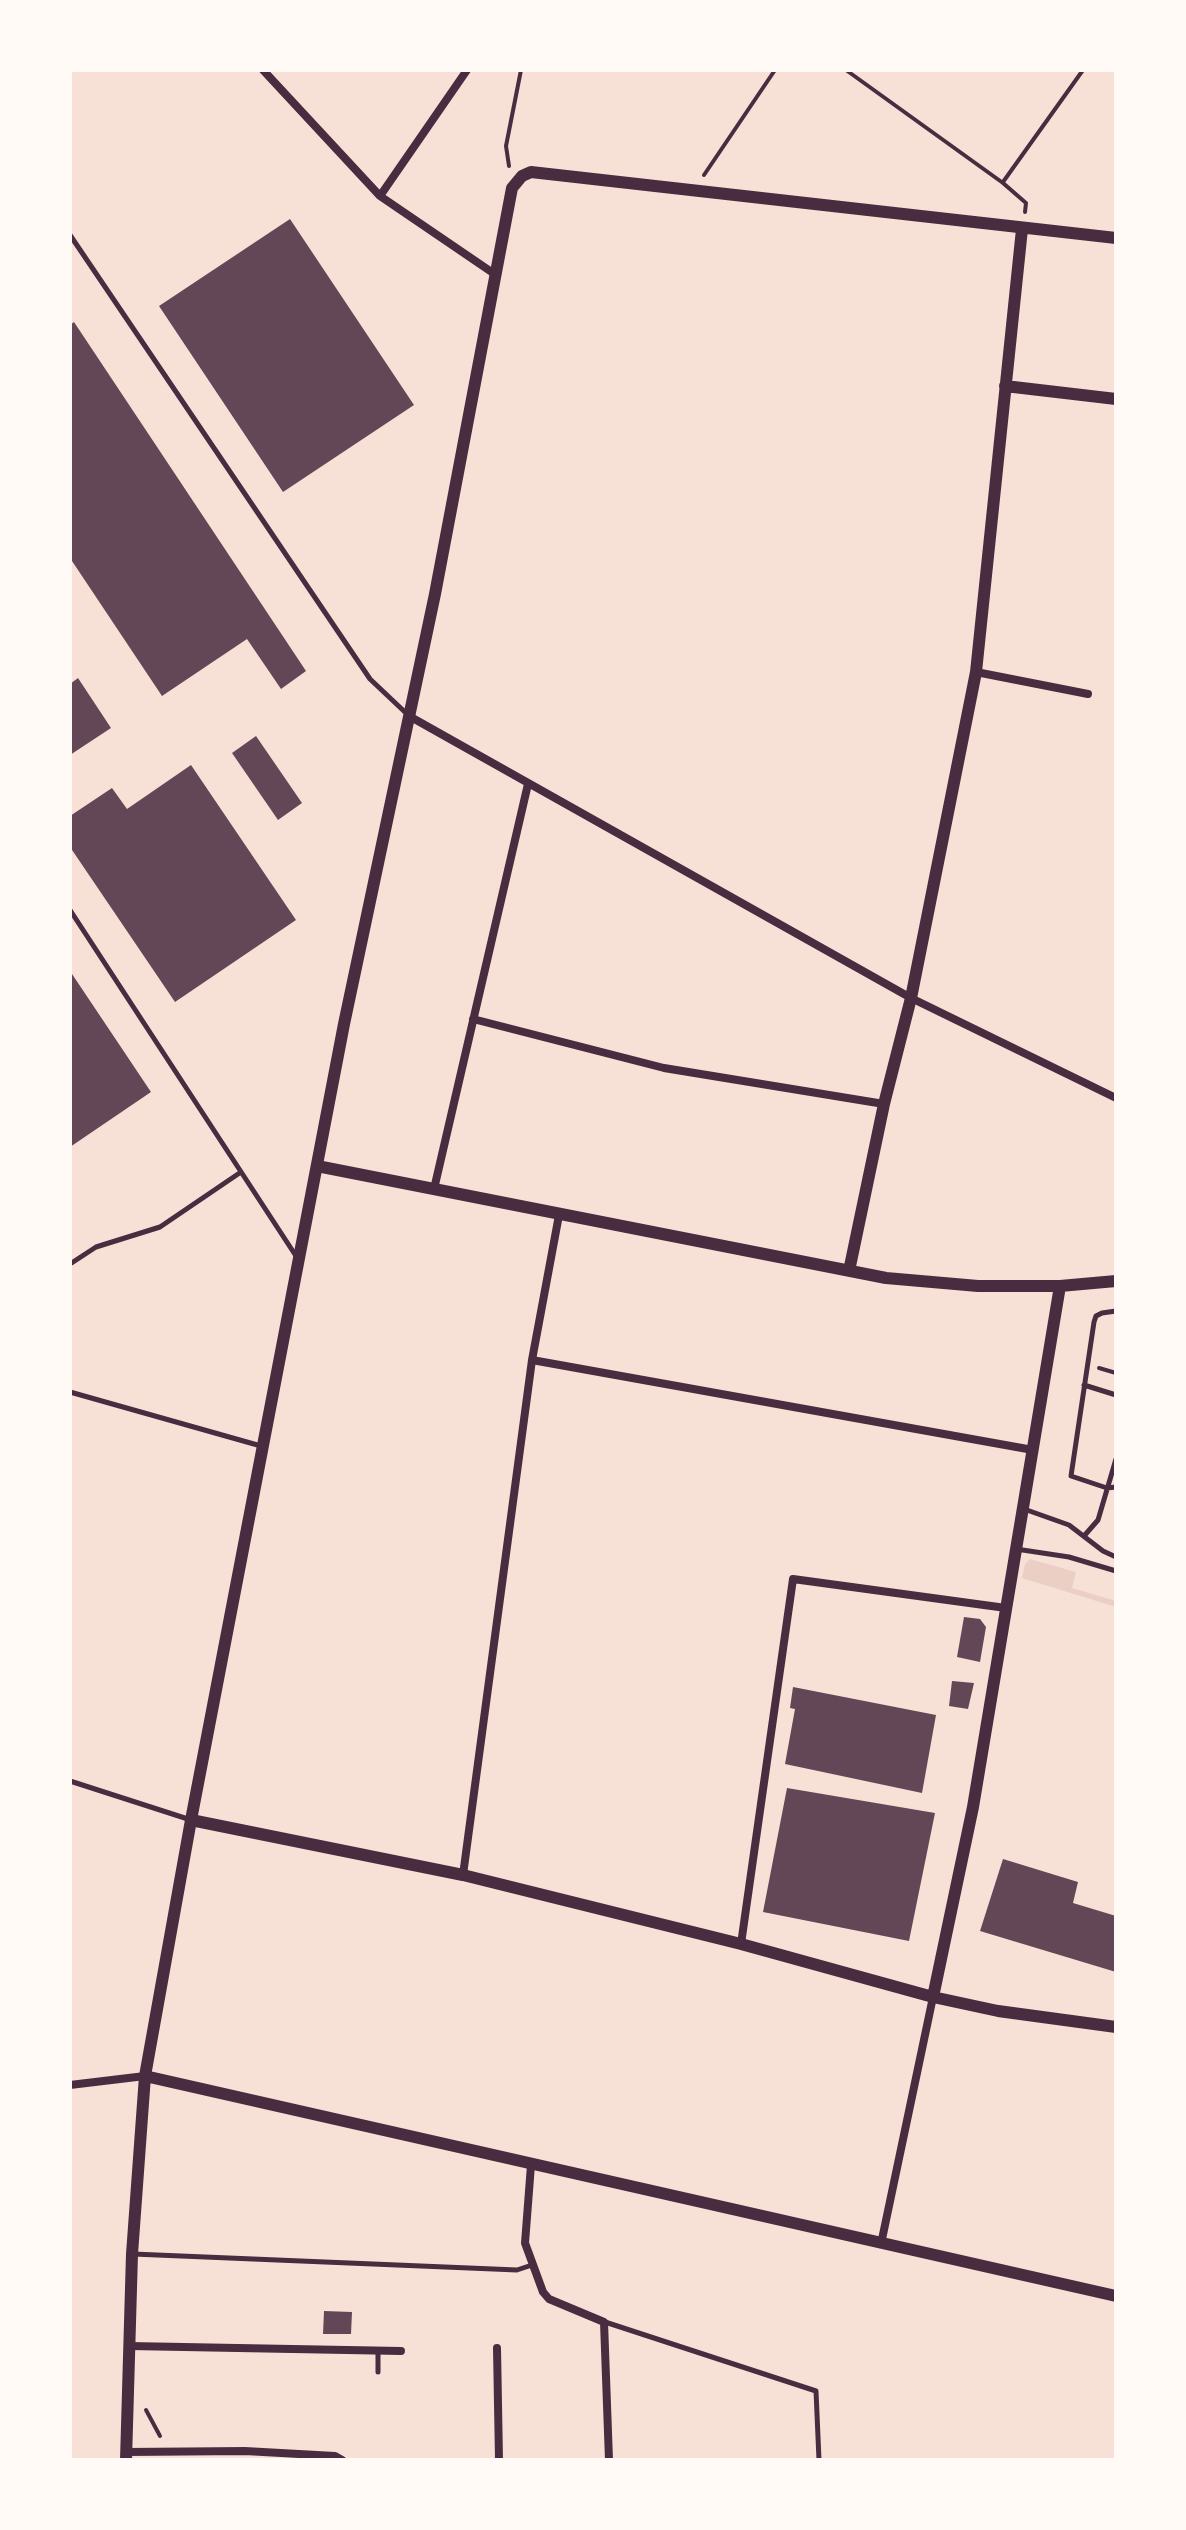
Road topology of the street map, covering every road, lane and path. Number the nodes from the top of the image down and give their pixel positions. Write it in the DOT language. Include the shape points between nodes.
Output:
graph roads {
  1 [pos="263,70"];
  2 [pos="467,70"];
  3 [pos="521,70"];
  4 [pos="775,70"];
  5 [pos="846,70"];
  6 [pos="1083,70"];
  7 [pos="1003,183"];
  8 [pos="512,188"];
  9 [pos="693,191"];
  10 [pos="380,196"];
  11 [pos="1022,229"];
  12 [pos="70,235"];
  13 [pos="1116,238"];
  14 [pos="496,275"];
  15 [pos="1005,386"];
  16 [pos="1116,399"];
  17 [pos="976,672"];
  18 [pos="1088,694"];
  19 [pos="409,716"];
  20 [pos="528,784"];
  21 [pos="70,910"];
  22 [pos="911,998"];
  23 [pos="473,1019"];
  24 [pos="1116,1098"];
  25 [pos="884,1104"];
  26 [pos="317,1166"];
  27 [pos="241,1172"];
  28 [pos="434,1189"];
  29 [pos="559,1215"];
  30 [pos="298,1260"];
  31 [pos="70,1264"];
  32 [pos="849,1271"];
  33 [pos="1116,1281"];
  34 [pos="1060,1286"];
  35 [pos="1116,1311"];
  36 [pos="532,1360"];
  37 [pos="1084,1385"];
  38 [pos="70,1392"];
  39 [pos="1116,1395"];
  40 [pos="264,1447"];
  41 [pos="1033,1450"];
  42 [pos="1116,1459"];
  43 [pos="1116,1487"];
  44 [pos="1107,1488"];
  45 [pos="1023,1508"];
  46 [pos="1084,1536"];
  47 [pos="1016,1549"];
  48 [pos="1116,1557"];
  49 [pos="1116,1571"];
  50 [pos="1006,1608"];
  51 [pos="70,1781"];
  52 [pos="191,1820"];
  53 [pos="463,1875"];
  54 [pos="741,1944"];
  55 [pos="933,1997"];
  56 [pos="1116,2027"];
  57 [pos="145,2076"];
  58 [pos="70,2085"];
  59 [pos="531,2165"];
  60 [pos="881,2244"];
  61 [pos="132,2254"];
  62 [pos="532,2265"];
  63 [pos="1116,2296"];
  64 [pos="604,2322"];
  65 [pos="129,2346"];
  66 [pos="497,2348"];
  67 [pos="378,2351"];
  68 [pos="401,2351"];
  69 [pos="378,2372"];
  70 [pos="146,2410"];
  71 [pos="161,2439"];
  72 [pos="247,2455"];
  73 [pos="126,2456"];
  74 [pos="342,2460"];
  75 [pos="499,2460"];
  76 [pos="609,2460"];
  77 [pos="819,2460"];
  1 -- 10 [label="street"];
  2 -- 10 [label="street"];
  3 -- 8 [label="path" via="506,146"];
  4 -- 9 [label="path"];
  5 -- 7 [label="path"];
  6 -- 7 [label="path"];
  7 -- 11 [label="path" via="1026,203"];
  8 -- 9 [label="street" via="531,172"];
  8 -- 14 [label="street"];
  9 -- 11 [label="street"];
  10 -- 14 [label="street"];
  11 -- 13 [label="street"];
  11 -- 15 [label="street"];
  12 -- 19 [label="lane" via="370,679"];
  14 -- 19 [label="street"];
  15 -- 16 [label="street"];
  15 -- 17 [label="street"];
  17 -- 18 [label="street"];
  17 -- 22 [label="street"];
  19 -- 20 [label="street"];
  19 -- 26 [label="street"];
  20 -- 22 [label="street"];
  20 -- 23 [label="street"];
  21 -- 27 [label="lane"];
  22 -- 24 [label="street"];
  22 -- 25 [label="street"];
  23 -- 25 [label="street" via="664,1068"];
  23 -- 28 [label="street"];
  25 -- 32 [label="street"];
  26 -- 28 [label="street"];
  26 -- 30 [label="street"];
  27 -- 30 [label="lane"];
  27 -- 31 [label="lane" via="160,1227 96,1247"];
  28 -- 29 [label="street"];
  29 -- 32 [label="street"];
  29 -- 36 [label="street"];
  30 -- 40 [label="street"];
  32 -- 34 [label="street" via="939,1285"];
  33 -- 34 [label="street"];
  34 -- 41 [label="street"];
  35 -- 37 [label="lane" via="1096,1316"];
  36 -- 41 [label="street"];
  36 -- 53 [label="street"];
  37 -- 39 [label="lane"];
  37 -- 44 [label="lane" via="1071,1476"];
  38 -- 40 [label="lane"];
  40 -- 52 [label="street"];
  41 -- 45 [label="street"];
  42 -- 44 [label="lane"];
  43 -- 44 [label="lane"];
  44 -- 46 [label="lane" via="1098,1520"];
  45 -- 46 [label="lane"];
  45 -- 47 [label="street"];
  46 -- 48 [label="lane"];
  47 -- 49 [label="lane"];
  47 -- 50 [label="street"];
  50 -- 54 [label="street" via="793,1579"];
  50 -- 55 [label="street" via="973,1807"];
  51 -- 52 [label="lane"];
  52 -- 53 [label="street"];
  52 -- 57 [label="street"];
  53 -- 54 [label="street"];
  54 -- 55 [label="street"];
  55 -- 56 [label="street"];
  55 -- 60 [label="street"];
  57 -- 58 [label="street"];
  57 -- 59 [label="street"];
  57 -- 61 [label="street"];
  59 -- 60 [label="street"];
  59 -- 62 [label="street" via="525,2243"];
  60 -- 63 [label="street"];
  61 -- 62 [label="lane" via="517,2270"];
  61 -- 65 [label="street"];
  62 -- 64 [label="street" via="549,2299"];
  64 -- 76 [label="street"];
  64 -- 77 [label="lane" via="816,2391"];
  65 -- 67 [label="street"];
  65 -- 73 [label="street"];
  66 -- 75 [label="street"];
  67 -- 68 [label="street"];
  67 -- 69 [label="lane"];
  70 -- 71 [label="path"];
  72 -- 73 [label="street"];
  72 -- 74 [label="street"];
}
